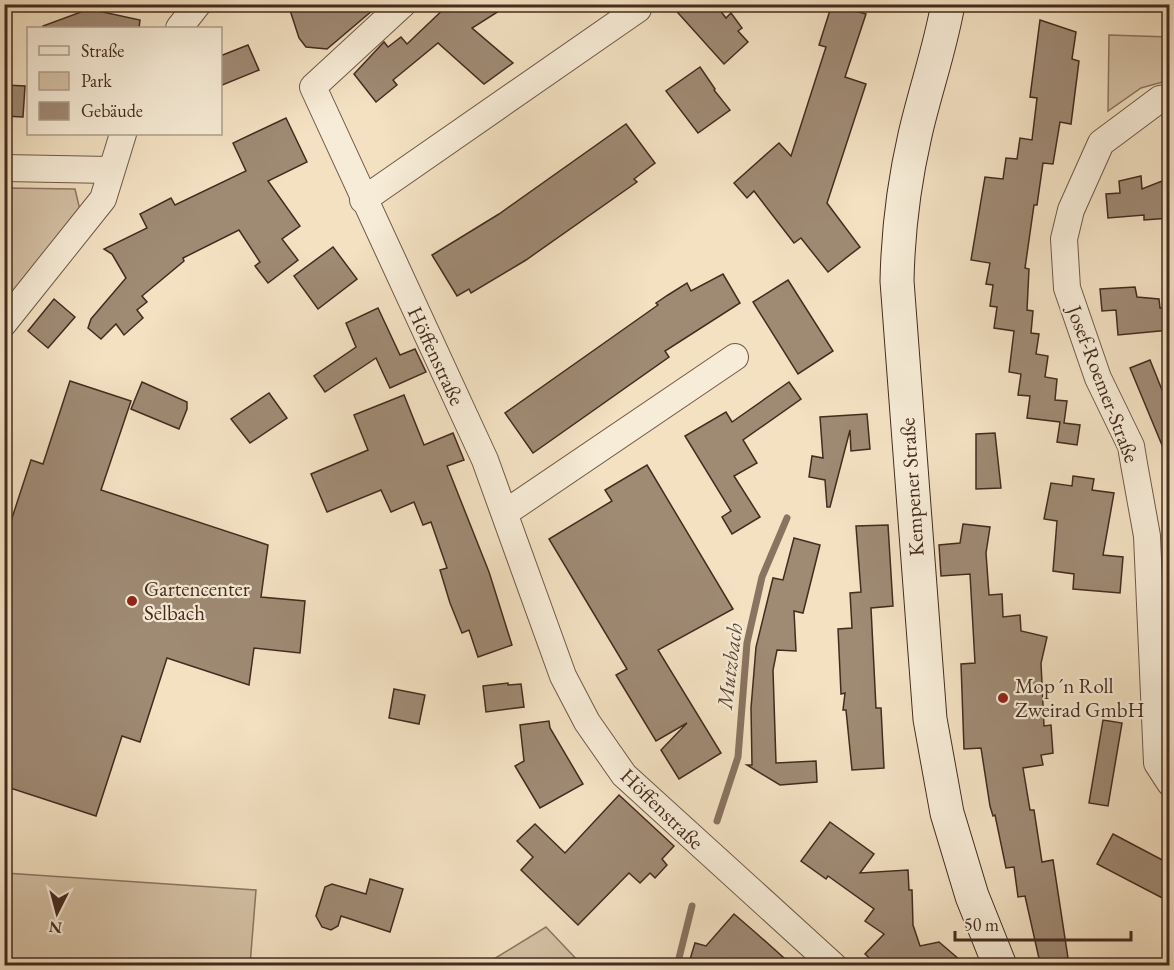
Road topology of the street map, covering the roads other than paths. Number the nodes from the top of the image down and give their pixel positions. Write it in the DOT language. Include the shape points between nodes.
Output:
graph roads {
  1 [pos="198,4"];
  2 [pos="403,4"];
  3 [pos="948,4"];
  4 [pos="638,9"];
  5 [pos="180,27"];
  6 [pos="1170,97"];
  7 [pos="123,135"];
  8 [pos="4,168"];
  9 [pos="110,170"];
  10 [pos="363,200"];
  11 [pos="4,323"];
  12 [pos="735,357"];
  13 [pos="506,513"];
  14 [pos="1170,783"];
  15 [pos="834,966"];
  16 [pos="1000,966"];
  1 -- 5 [label="street"];
  2 -- 10 [label="street, Höffenstraße" via="313,87"];
  3 -- 16 [label="main road, Kempener Straße" via="903,196 897,281 930,719 948,813 972,896"];
  4 -- 10 [label="street"];
  6 -- 14 [label="street, Josef-Roemer-Straße" via="1160,99 1101,143 1071,210 1064,239 1067,288 1098,378 1133,455 1147,536 1157,764"];
  7 -- 9 [label="street"];
  8 -- 9 [label="street"];
  9 -- 11 [label="street" via="103,199"];
  10 -- 13 [label="street, Höffenstraße"];
  12 -- 13 [label="street"];
  13 -- 15 [label="street, Höffenstraße" via="563,676 587,722 624,776"];
}
